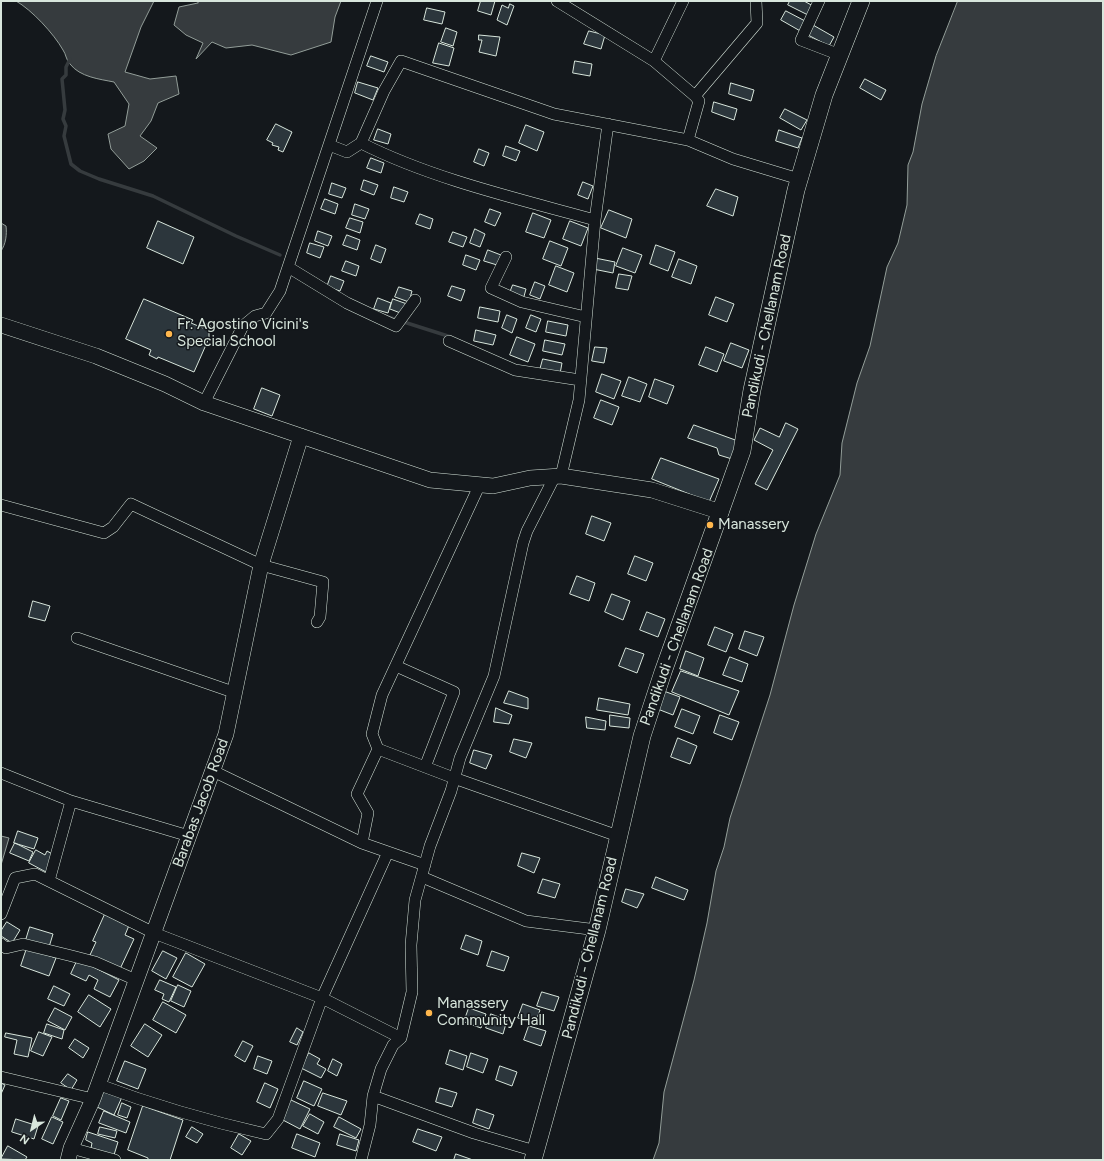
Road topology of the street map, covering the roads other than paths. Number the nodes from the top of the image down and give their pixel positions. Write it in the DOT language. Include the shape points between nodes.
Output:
graph roads {
  1 [pos="378,1"];
  2 [pos="557,1"];
  3 [pos="683,1"];
  4 [pos="756,1"];
  5 [pos="819,1"];
  6 [pos="861,1"];
  7 [pos="840,55"];
  8 [pos="654,61"];
  9 [pos="695,96"];
  10 [pos="608,124"];
  11 [pos="688,140"];
  12 [pos="361,143"];
  13 [pos="329,145"];
  14 [pos="799,179"];
  15 [pos="595,220"];
  16 [pos="506,258"];
  17 [pos="288,267"];
  18 [pos="415,300"];
  19 [pos="586,317"];
  20 [pos="1,325"];
  21 [pos="449,341"];
  22 [pos="580,380"];
  23 [pos="204,403"];
  24 [pos="301,436"];
  25 [pos="558,476"];
  26 [pos="480,484"];
  27 [pos="1,505"];
  28 [pos="721,512"];
  29 [pos="261,565"];
  30 [pos="317,622"];
  31 [pos="77,638"];
  32 [pos="396,666"];
  33 [pos="233,692"];
  34 [pos="378,749"];
  35 [pos="425,767"];
  36 [pos="213,771"];
  37 [pos="1,773"];
  38 [pos="454,778"];
  39 [pos="71,801"];
  40 [pos="189,836"];
  41 [pos="618,836"];
  42 [pos="362,843"];
  43 [pos="388,852"];
  44 [pos="425,865"];
  45 [pos="422,877"];
  46 [pos="49,881"];
  47 [pos="1,914"];
  48 [pos="597,930"];
  49 [pos="154,933"];
  50 [pos="1,944"];
  51 [pos="136,980"];
  52 [pos="322,998"];
  53 [pos="400,1038"];
  54 [pos="1,1077"];
  55 [pos="95,1091"];
  56 [pos="373,1096"];
  57 [pos="69,1154"];
  58 [pos="534,1156"];
  59 [pos="116,1160"];
  60 [pos="361,1160"];
  1 -- 13 [label="street"];
  2 -- 8 [label="street"];
  3 -- 8 [label="street"];
  4 -- 9 [label="street" via="757,23"];
  5 -- 7 [label="street" via="801,40"];
  6 -- 7 [label="main road, Pandikudi - Chellanam Road"];
  7 -- 14 [label="main road, Pandikudi - Chellanam Road" via="824,94"];
  8 -- 9 [label="street"];
  9 -- 11 [label="street" via="699,101"];
  10 -- 11 [label="street"];
  10 -- 12 [label="street" via="554,114 401,61 384,91"];
  10 -- 15 [label="street"];
  11 -- 14 [label="street" via="733,159"];
  12 -- 13 [label="street" via="348,152"];
  12 -- 15 [label="street" via="383,154 480,188"];
  13 -- 17 [label="street"];
  14 -- 28 [label="main road, Pandikudi - Chellanam Road" via="752,390 742,452"];
  15 -- 19 [label="street"];
  16 -- 19 [label="street" via="491,288 522,302"];
  17 -- 18 [label="street" via="346,303 396,326"];
  17 -- 23 [label="street" via="280,291 266,312 255,316 243,326"];
  19 -- 22 [label="street"];
  20 -- 23 [label="main road" via="96,356"];
  21 -- 22 [label="street" via="515,370"];
  22 -- 25 [label="street" via="579,400"];
  23 -- 24 [label="main road"];
  24 -- 26 [label="main road" via="430,480"];
  24 -- 29 [label="main road, Barabas Jacob Road"];
  25 -- 26 [label="main road" via="530,478 493,486"];
  25 -- 28 [label="main road" via="652,490"];
  25 -- 38 [label="street" via="527,531 494,676"];
  26 -- 32 [label="street"];
  27 -- 29 [label="street" via="104,533 113,527 131,504"];
  28 -- 41 [label="main road, Pandikudi - Chellanam Road" via="642,736"];
  29 -- 30 [label="street" via="323,582 320,617"];
  29 -- 33 [label="main road, Barabas Jacob Road"];
  31 -- 33 [label="street"];
  32 -- 34 [label="street" via="382,695 372,734"];
  32 -- 35 [label="street" via="454,692"];
  33 -- 36 [label="main road, Barabas Jacob Road" via="226,734"];
  34 -- 35 [label="street"];
  34 -- 42 [label="street" via="357,794 368,813"];
  35 -- 38 [label="street"];
  36 -- 40 [label="main road, Barabas Jacob Road"];
  36 -- 42 [label="street"];
  37 -- 39 [label="street"];
  38 -- 41 [label="street"];
  38 -- 44 [label="street"];
  39 -- 40 [label="street"];
  39 -- 46 [label="street"];
  40 -- 49 [label="main road, Barabas Jacob Road"];
  41 -- 48 [label="main road, Pandikudi - Chellanam Road"];
  42 -- 43 [label="street"];
  43 -- 44 [label="street"];
  43 -- 52 [label="street"];
  44 -- 45 [label="street"];
  45 -- 48 [label="street" via="526,921"];
  45 -- 53 [label="street" via="415,900 410,944 412,992"];
  46 -- 47 [label="street" via="35,874 15,878"];
  46 -- 49 [label="street"];
  48 -- 58 [label="main road, Pandikudi - Chellanam Road"];
  49 -- 51 [label="main road, Barabas Jacob Road"];
  49 -- 52 [label="street"];
  50 -- 51 [label="street" via="6,948 23,944 95,962"];
  51 -- 55 [label="main road, Barabas Jacob Road"];
  52 -- 53 [label="street"];
  52 -- 55 [label="street" via="278,1119 266,1134"];
  53 -- 56 [label="street" via="393,1045 380,1070"];
  54 -- 55 [label="street"];
  55 -- 57 [label="main road, Barabas Jacob Road"];
  56 -- 58 [label="street"];
  56 -- 60 [label="street" via="370,1125"];
  57 -- 59 [label="street"];
}
